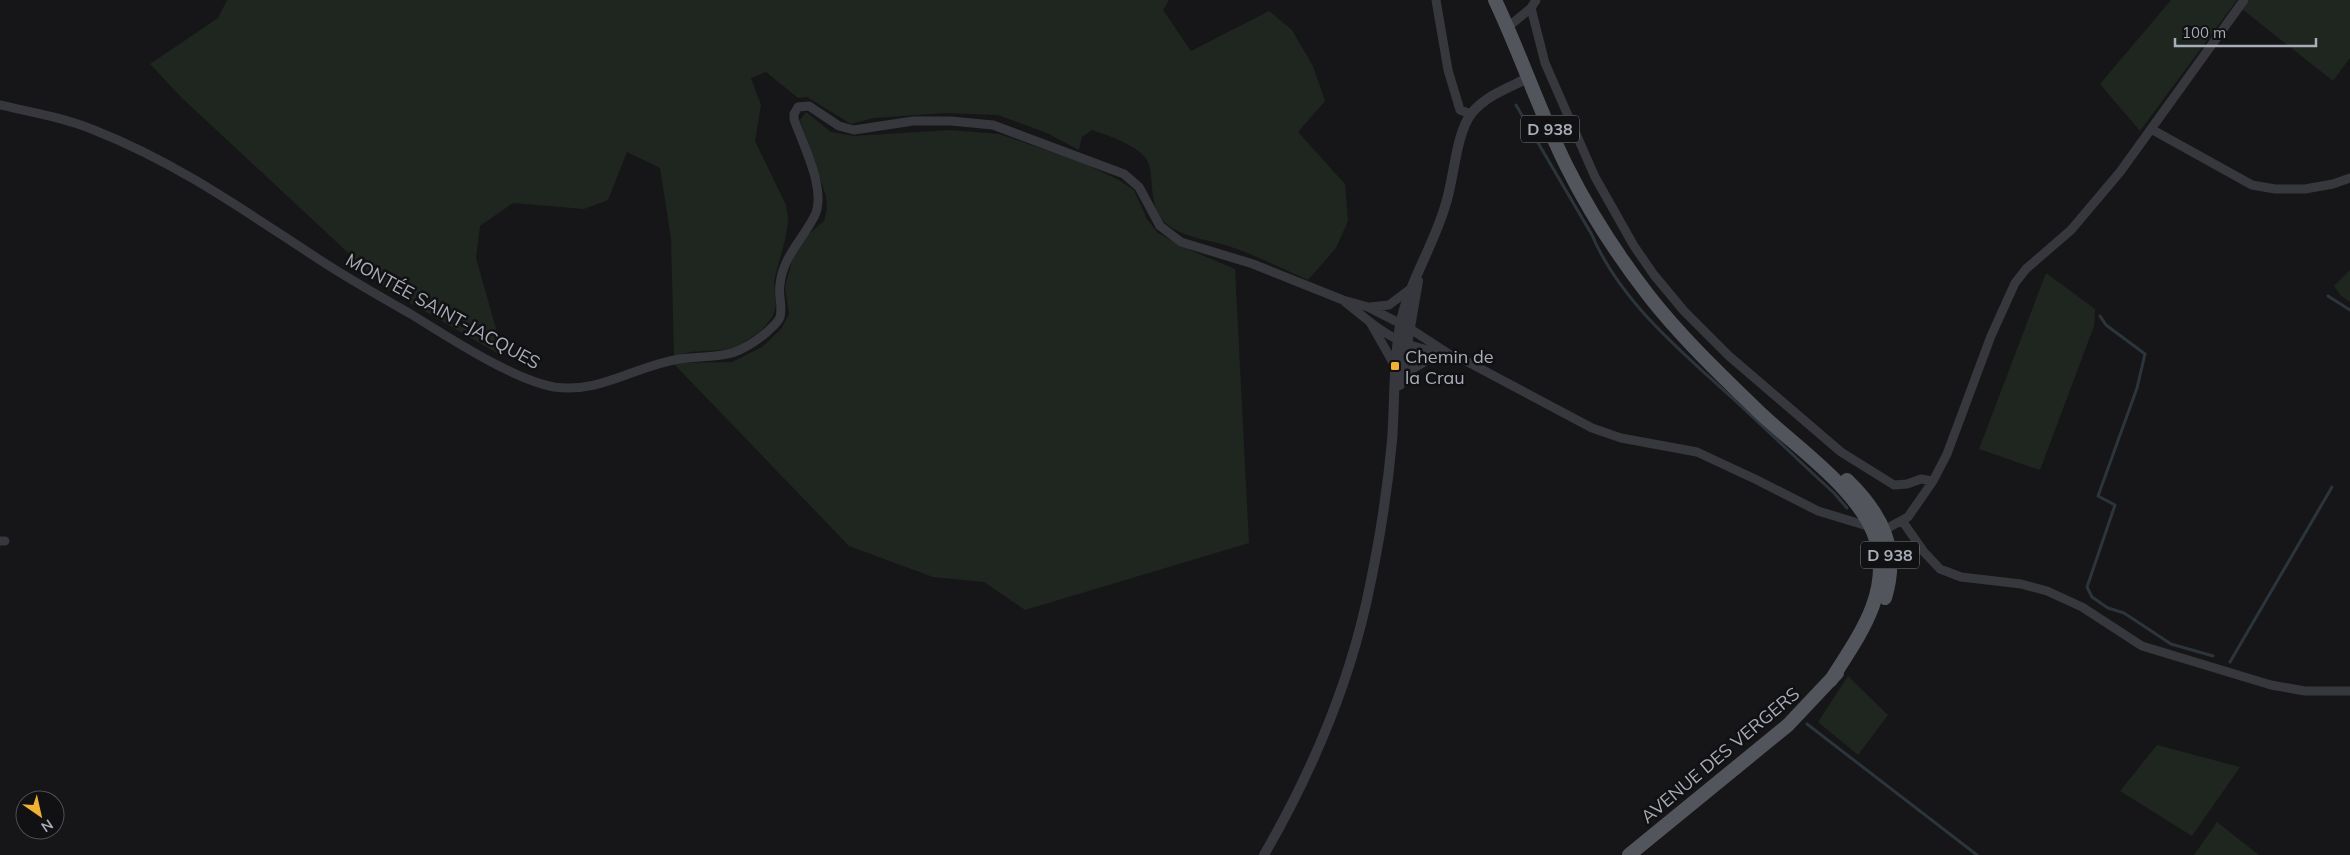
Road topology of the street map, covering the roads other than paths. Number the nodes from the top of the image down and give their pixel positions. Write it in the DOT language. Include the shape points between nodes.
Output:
graph roads {
  1 [pos="1436,0"];
  2 [pos="1495,0"];
  3 [pos="2244,0"];
  4 [pos="1533,4"];
  5 [pos="1508,27"];
  6 [pos="1528,78"];
  7 [pos="0,105"];
  8 [pos="1471,114"];
  9 [pos="2151,129"];
  10 [pos="2350,178"];
  11 [pos="1420,268"];
  12 [pos="1409,290"];
  13 [pos="1343,300"];
  14 [pos="1368,307"];
  15 [pos="1370,322"];
  16 [pos="1405,326"];
  17 [pos="1402,343"];
  18 [pos="1445,353"];
  19 [pos="1395,366"];
  20 [pos="1400,384"];
  21 [pos="1735,386"];
  22 [pos="1395,400"];
  23 [pos="1933,481"];
  24 [pos="1903,522"];
  25 [pos="1877,529"];
  26 [pos="1831,680"];
  27 [pos="2350,692"];
  28 [pos="1264,855"];
  29 [pos="1629,855"];
  1 -- 8 [label="street" via="1452,87 1460,110"];
  2 -- 5 [label="main road, D 938"];
  3 -- 9 [label="street"];
  4 -- 5 [label="street"];
  4 -- 23 [label="street" via="1545,63 1582,150 1634,246 1672,296 1729,356 1841,452 1894,485 1921,479"];
  5 -- 6 [label="main road, D 938"];
  6 -- 8 [label="street" via="1494,95"];
  6 -- 21 [label="main road, D 938" via="1570,173 1610,242 1671,322"];
  7 -- 13 [label="street, MONTÉE SAINT-JACQUES" via="95,130 184,171 319,259 438,331 512,372 554,386 598,385 669,361 733,354 776,323 786,260 813,219 819,200 816,180 794,119 795,110 804,105 839,126 854,130 932,121 980,123 1006,128 1124,174 1139,187 1160,226 1181,242 1253,264"];
  8 -- 11 [label="street" via="1460,140 1445,206"];
  9 -- 10 [label="street" via="2252,185 2305,189"];
  9 -- 23 [label="street" via="2072,230 2015,282"];
  11 -- 12 [label="street"];
  11 -- 16 [label="street"];
  12 -- 14 [label="street" via="1388,305"];
  12 -- 16 [label="street"];
  13 -- 14 [label="street"];
  13 -- 15 [label="street"];
  14 -- 16 [label="street"];
  15 -- 17 [label="street"];
  15 -- 19 [label="street"];
  16 -- 17 [label="street"];
  16 -- 18 [label="street"];
  17 -- 18 [label="street"];
  17 -- 19 [label="street"];
  17 -- 20 [label="street"];
  18 -- 20 [label="street" via="1412,369"];
  18 -- 25 [label="street" via="1592,428 1621,438 1697,452 1818,511"];
  19 -- 22 [label="street"];
  20 -- 22 [label="street"];
  21 -- 25 [label="main road, D 938" via="1852,498"];
  21 -- 25 [label="main road, D 938" via="1841,474 1870,503"];
  22 -- 28 [label="street" via="1383,514 1354,654 1315,752"];
  23 -- 24 [label="street"];
  24 -- 25 [label="street"];
  24 -- 27 [label="street" via="1940,569 1961,577 2021,584 2048,592 2082,607 2142,646 2272,686"];
  25 -- 26 [label="main road, D 938" via="1880,577 1876,601"];
  25 -- 26 [label="main road, D 938" via="1889,544 1891,575 1883,605 1857,649"];
  26 -- 29 [label="main road, AVENUE DES VERGERS / D 938" via="1775,736"];
}
